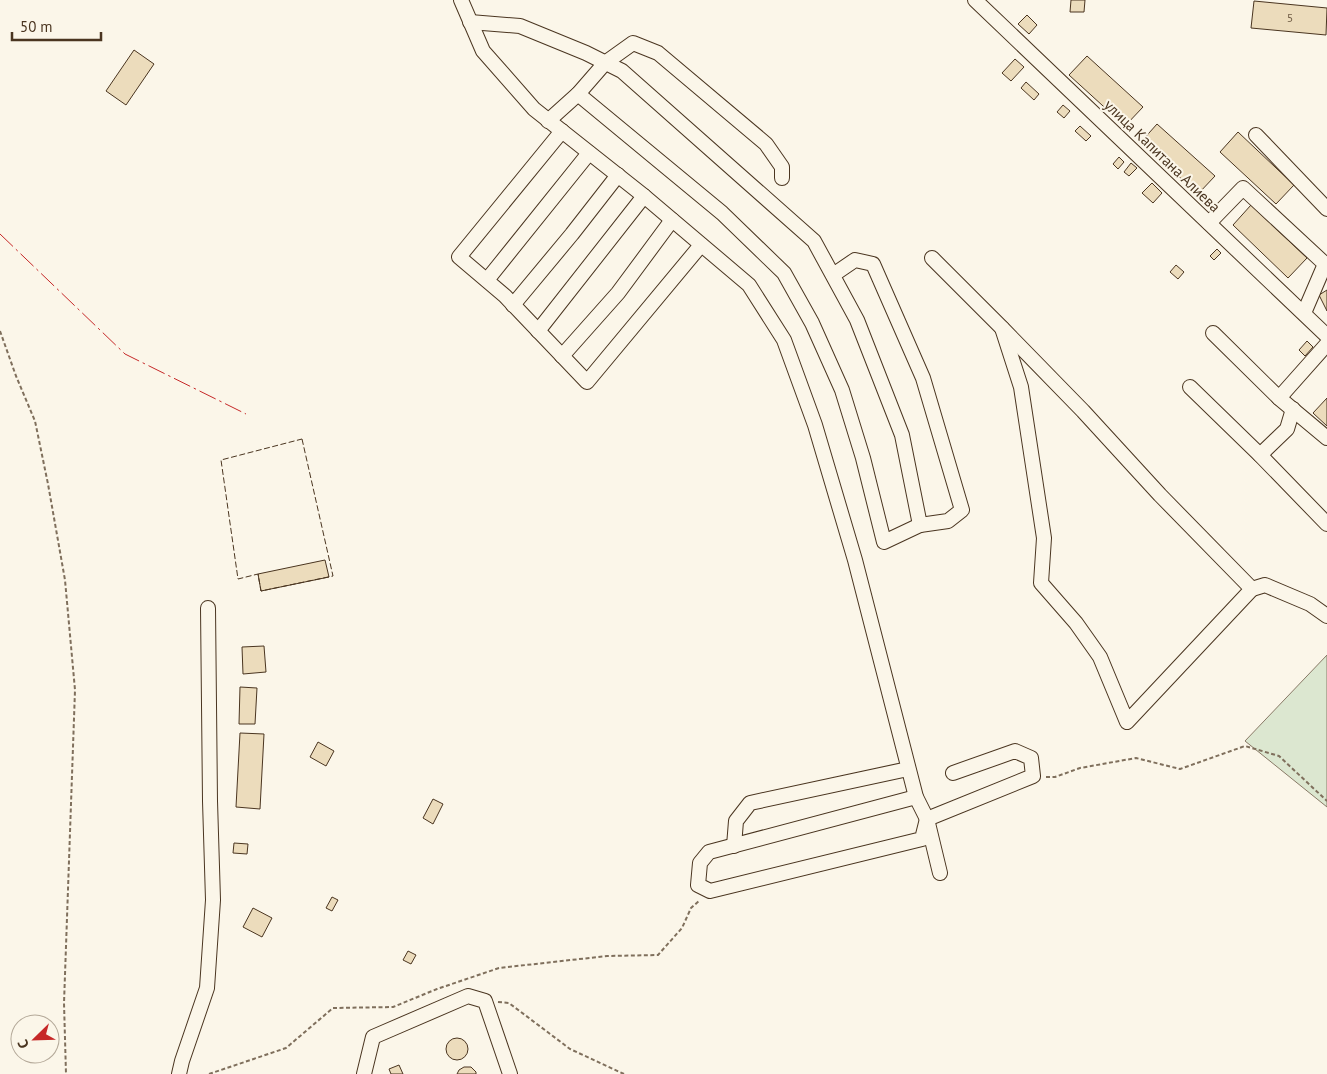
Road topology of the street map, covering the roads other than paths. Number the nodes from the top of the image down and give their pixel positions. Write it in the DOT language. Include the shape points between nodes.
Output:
graph roads {
  1 [pos="462,0"];
  2 [pos="975,0"];
  3 [pos="470,22"];
  4 [pos="605,63"];
  5 [pos="578,94"];
  6 [pos="548,121"];
  7 [pos="562,131"];
  8 [pos="1256,135"];
  9 [pos="589,153"];
  10 [pos="618,175"];
  11 [pos="782,178"];
  12 [pos="644,196"];
  13 [pos="1327,208"];
  14 [pos="672,220"];
  15 [pos="1209,223"];
  16 [pos="701,244"];
  17 [pos="932,258"];
  18 [pos="833,275"];
  19 [pos="487,280"];
  20 [pos="513,305"];
  21 [pos="1304,313"];
  22 [pos="1002,328"];
  23 [pos="538,331"];
  24 [pos="1213,333"];
  25 [pos="1327,337"];
  26 [pos="562,356"];
  27 [pos="1190,387"];
  28 [pos="1279,398"];
  29 [pos="1294,409"];
  30 [pos="1327,438"];
  31 [pos="1260,455"];
  32 [pos="1327,524"];
  33 [pos="920,525"];
  34 [pos="1252,589"];
  35 [pos="208,608"];
  36 [pos="1327,616"];
  37 [pos="908,769"];
  38 [pos="953,773"];
  39 [pos="916,797"];
  40 [pos="927,819"];
  41 [pos="734,846"];
  42 [pos="940,873"];
  43 [pos="179,1074"];
  44 [pos="364,1074"];
  45 [pos="510,1074"];
  1 -- 3 [label="street"];
  2 -- 15 [label="street, улица Капитана Алиева"];
  3 -- 4 [label="street" via="520,26"];
  3 -- 6 [label="street" via="483,51"];
  4 -- 5 [label="street"];
  4 -- 11 [label="street" via="633,43 658,53 766,144 782,167"];
  4 -- 18 [label="street" via="622,71 814,241"];
  5 -- 6 [label="street"];
  5 -- 33 [label="street" via="722,213 784,272 812,323 842,390 884,542"];
  6 -- 7 [label="street"];
  7 -- 9 [label="street"];
  7 -- 19 [label="street" via="459,257"];
  8 -- 13 [label="street"];
  9 -- 10 [label="street"];
  9 -- 19 [label="street"];
  10 -- 12 [label="street"];
  10 -- 20 [label="street"];
  12 -- 14 [label="street"];
  12 -- 23 [label="street"];
  14 -- 16 [label="street"];
  14 -- 26 [label="street" via="618,292"];
  15 -- 21 [label="street, улица Капитана Алиева"];
  15 -- 21 [label="street" via="1243,188 1325,264"];
  16 -- 26 [label="street" via="587,382"];
  16 -- 37 [label="street" via="749,285 784,340 815,426 854,560"];
  17 -- 22 [label="street"];
  18 -- 33 [label="street" via="857,320 902,435"];
  18 -- 33 [label="street" via="855,260 873,264 924,378 962,510 948,521"];
  19 -- 20 [label="street"];
  20 -- 23 [label="street"];
  21 -- 25 [label="street, улица Капитана Алиева"];
  22 -- 34 [label="street"];
  22 -- 34 [label="street" via="1021,387 1044,538 1040,584 1076,623 1100,657 1127,722"];
  23 -- 26 [label="street"];
  24 -- 28 [label="street"];
  25 -- 28 [label="street"];
  27 -- 31 [label="street"];
  28 -- 29 [label="street"];
  29 -- 30 [label="street"];
  29 -- 31 [label="street" via="1287,429"];
  31 -- 32 [label="street"];
  34 -- 36 [label="street" via="1264,584 1310,604"];
  35 -- 43 [label="street" via="213,900 207,988"];
  37 -- 39 [label="street"];
  37 -- 41 [label="street" via="750,803 736,821"];
  38 -- 40 [label="street" via="1015,751 1031,758 1033,776"];
  39 -- 40 [label="street"];
  39 -- 41 [label="street"];
  40 -- 41 [label="street" via="922,840 710,891 698,885 700,863 709,852"];
  40 -- 42 [label="street"];
  44 -- 45 [label="street" via="373,1037 468,996 485,1001"];
}
